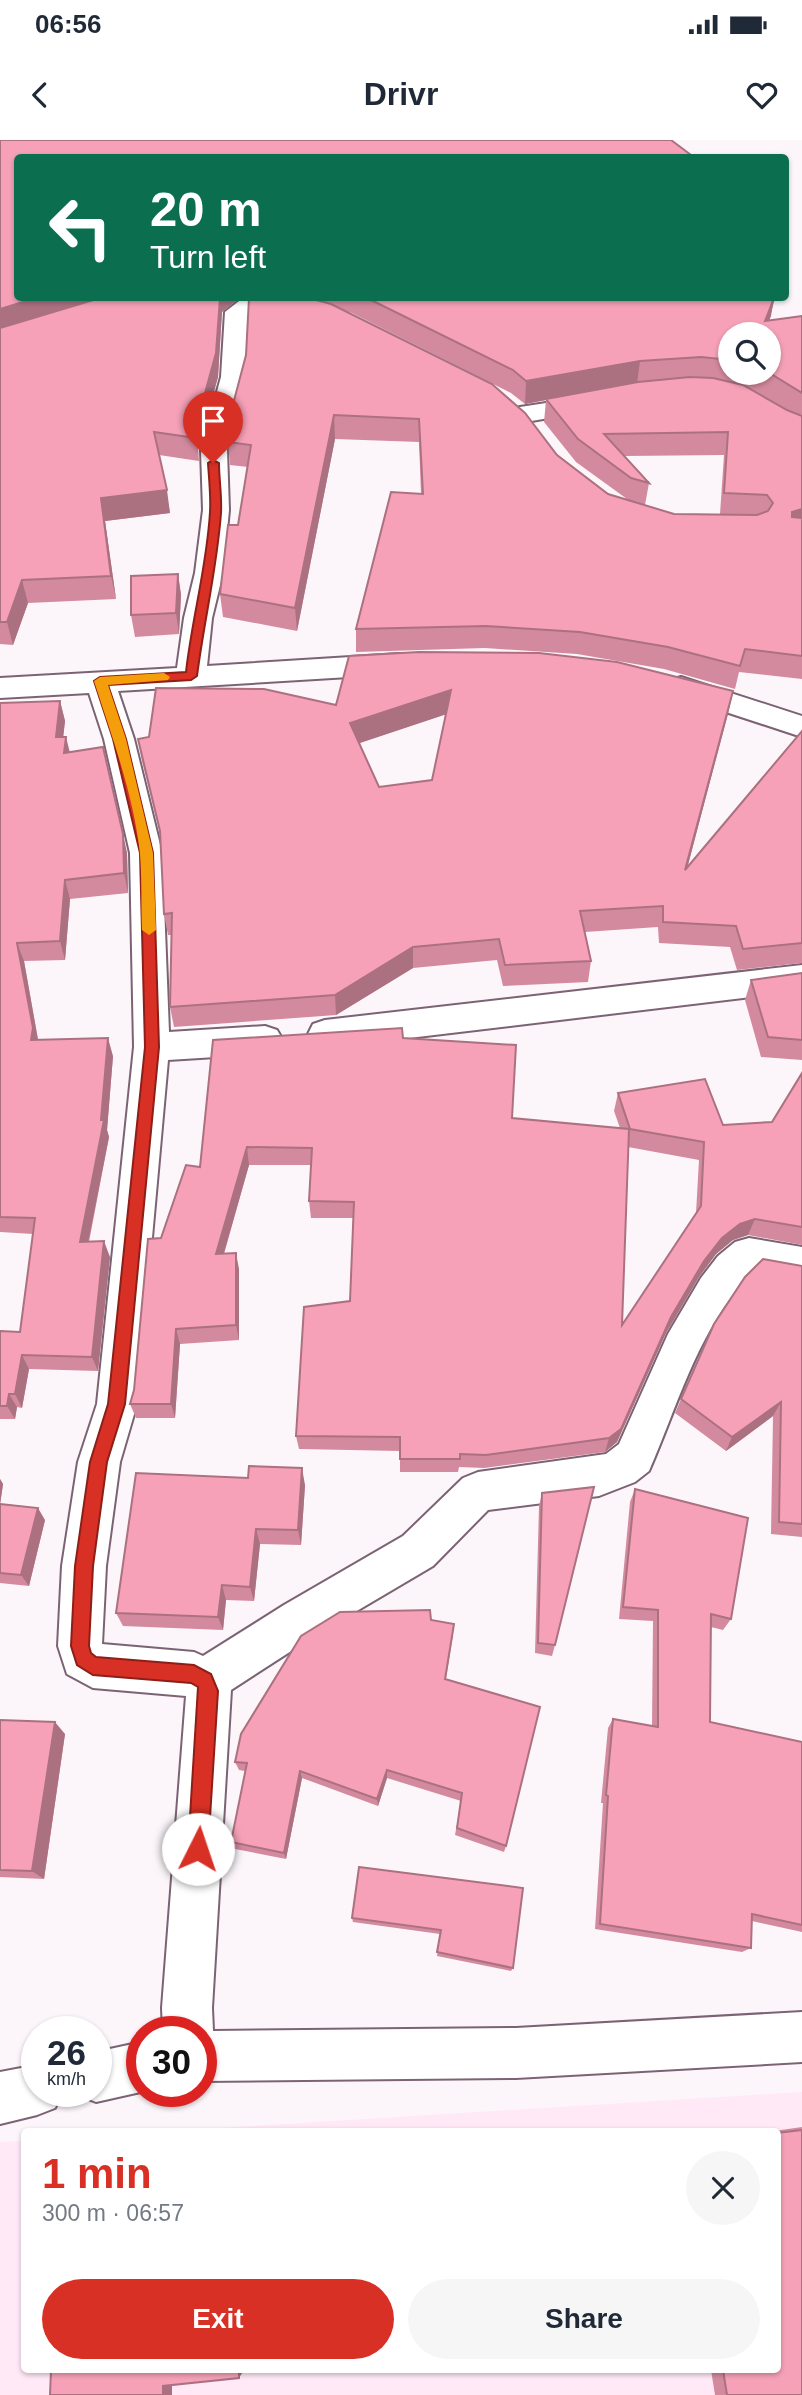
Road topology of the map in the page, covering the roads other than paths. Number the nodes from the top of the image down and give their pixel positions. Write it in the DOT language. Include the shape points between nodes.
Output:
graph roads {
  1 [pos="267,301"];
  2 [pos="623,399"];
  3 [pos="542,439"];
  4 [pos="424,663"];
  5 [pos="191,676"];
  6 [pos="649,679"];
  7 [pos="100,681"];
  8 [pos="0,688"];
  9 [pos="802,727"];
  10 [pos="802,978"];
  11 [pos="152,1047"];
  12 [pos="802,1264"];
  13 [pos="204,1681"];
  14 [pos="187,2016"];
  15 [pos="802,2037"];
  16 [pos="217,2056"];
  17 [pos="21,2093"];
  18 [pos="0,2098"];
  1 -- 5 [label="street" via="237,312 233,377 214,450 216,510"];
  2 -- 3 [label="street" via="511,407"];
  4 -- 5 [label="street"];
  5 -- 7 [label="street"];
  6 -- 9 [label="street"];
  7 -- 8 [label="street"];
  7 -- 11 [label="street" via="120,739 146,853"];
  10 -- 11 [label="street" via="455,1022"];
  11 -- 13 [label="street" via="117,1404 99,1462 84,1566 80,1646 83,1658 93,1666 194,1674"];
  12 -- 13 [label="street" via="749,1254 733,1264 680,1350 634,1457 620,1468 599,1476 478,1492 418,1551"];
  13 -- 14 [label="street" via="209,1691"];
  15 -- 16 [label="street" via="516,2053"];
  17 -- 18 [label="street"];
}
